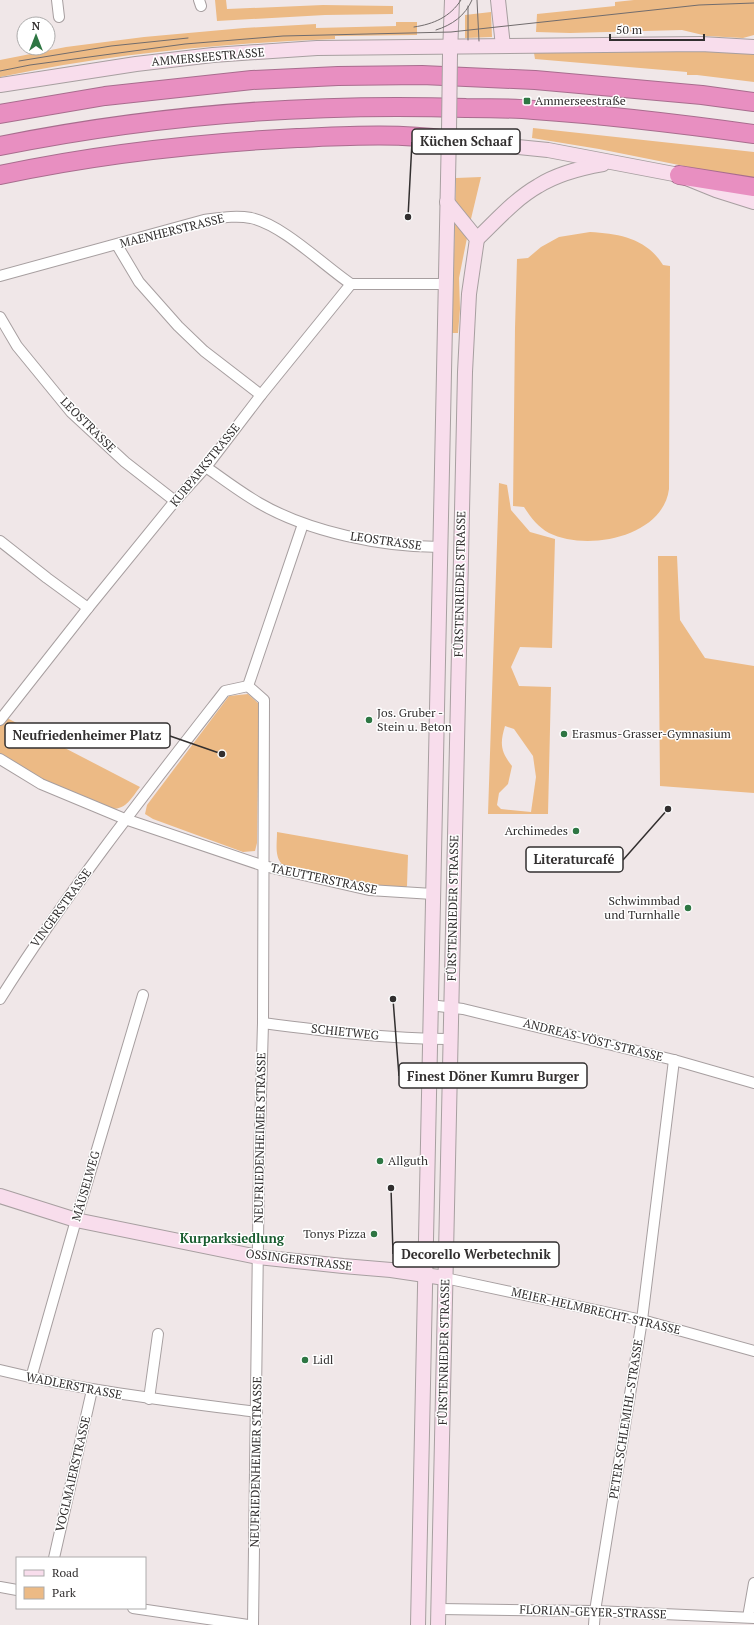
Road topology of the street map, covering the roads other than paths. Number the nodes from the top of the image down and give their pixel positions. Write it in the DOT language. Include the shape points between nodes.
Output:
graph roads {
  1 [pos="57,0"];
  2 [pos="452,0"];
  3 [pos="498,0"];
  4 [pos="59,17"];
  5 [pos="503,46"];
  6 [pos="754,47"];
  7 [pos="450,50"];
  8 [pos="0,85"];
  9 [pos="754,102"];
  10 [pos="0,114"];
  11 [pos="754,134"];
  12 [pos="448,135"];
  13 [pos="0,146"];
  14 [pos="611,162"];
  15 [pos="0,175"];
  16 [pos="679,175"];
  17 [pos="754,187"];
  18 [pos="447,202"];
  19 [pos="754,202"];
  20 [pos="477,239"];
  21 [pos="116,245"];
  22 [pos="0,276"];
  23 [pos="351,284"];
  24 [pos="446,284"];
  25 [pos="0,317"];
  26 [pos="261,395"];
  27 [pos="206,467"];
  28 [pos="175,501"];
  29 [pos="303,524"];
  30 [pos="0,541"];
  31 [pos="440,547"];
  32 [pos="88,608"];
  33 [pos="248,686"];
  34 [pos="0,720"];
  35 [pos="0,759"];
  36 [pos="125,819"];
  37 [pos="264,866"];
  38 [pos="433,894"];
  39 [pos="143,995"];
  40 [pos="0,999"];
  41 [pos="430,1004"];
  42 [pos="451,1007"];
  43 [pos="263,1023"];
  44 [pos="430,1039"];
  45 [pos="450,1039"];
  46 [pos="674,1060"];
  47 [pos="754,1082"];
  48 [pos="0,1196"];
  49 [pos="76,1220"];
  50 [pos="258,1257"];
  51 [pos="435,1277"];
  52 [pos="642,1320"];
  53 [pos="158,1334"];
  54 [pos="754,1351"];
  55 [pos="0,1370"];
  56 [pos="31,1378"];
  57 [pos="92,1390"];
  58 [pos="149,1399"];
  59 [pos="257,1412"];
  60 [pos="54,1557"];
  61 [pos="754,1583"];
  62 [pos="0,1587"];
  63 [pos="16,1590"];
  64 [pos="140,1609"];
  65 [pos="439,1609"];
  66 [pos="595,1610"];
  67 [pos="751,1618"];
  68 [pos="248,1625"];
  69 [pos="253,1625"];
  70 [pos="418,1625"];
  71 [pos="438,1625"];
  72 [pos="594,1625"];
  1 -- 4 [label="street"];
  2 -- 7 [label="main road, FÜRSTENRIEDER STRASSE"];
  3 -- 5 [label="main road"];
  5 -- 6 [label="main road, AMMERSEESTRASSE" via="701,44"];
  5 -- 7 [label="main road, AMMERSEESTRASSE"];
  7 -- 8 [label="main road, AMMERSEESTRASSE" via="317,48 213,55"];
  7 -- 12 [label="main road, FÜRSTENRIEDER STRASSE, bridge"];
  9 -- 10 [label="highway" via="535,80 422,75 338,76 252,80 112,95"];
  11 -- 13 [label="highway" via="685,124 534,110 422,106 352,107 199,116 62,133"];
  12 -- 14 [label="main road"];
  12 -- 15 [label="highway" via="251,141 59,162"];
  12 -- 18 [label="main road, FÜRSTENRIEDER STRASSE"];
  14 -- 16 [label="main road"];
  14 -- 20 [label="main road" via="571,171 538,186"];
  16 -- 17 [label="highway"];
  16 -- 19 [label="main road"];
  18 -- 20 [label="main road"];
  18 -- 24 [label="main road, FÜRSTENRIEDER STRASSE"];
  20 -- 42 [label="main road, FÜRSTENRIEDER STRASSE" via="469,294 465,372"];
  21 -- 22 [label="street, MAENHERSTRASSE"];
  21 -- 23 [label="street, MAENHERSTRASSE" via="204,220 250,218 280,230"];
  21 -- 26 [label="street" via="139,282 178,326 204,351"];
  23 -- 24 [label="street"];
  23 -- 26 [label="street, KURPARKSTRASSE"];
  24 -- 31 [label="main road, FÜRSTENRIEDER STRASSE"];
  25 -- 28 [label="street, LEOSTRASSE" via="17,346 71,412 125,462"];
  26 -- 27 [label="street, KURPARKSTRASSE"];
  27 -- 28 [label="street, KURPARKSTRASSE"];
  27 -- 29 [label="street, LEOSTRASSE" via="259,503"];
  28 -- 32 [label="street, KURPARKSTRASSE"];
  29 -- 31 [label="street, LEOSTRASSE" via="367,540"];
  29 -- 33 [label="street"];
  30 -- 32 [label="street"];
  31 -- 38 [label="main road, FÜRSTENRIEDER STRASSE"];
  32 -- 34 [label="street, KURPARKSTRASSE"];
  33 -- 36 [label="street, VINGERSTRASSE" via="226,691"];
  33 -- 37 [label="street, NEUFRIEDENHEIMER STRASSE" via="264,700"];
  35 -- 36 [label="street" via="41,784"];
  36 -- 37 [label="street, TAEUTTERSTRASSE"];
  36 -- 40 [label="street, VINGERSTRASSE" via="34,945"];
  37 -- 38 [label="street, TAEUTTERSTRASSE" via="369,890"];
  37 -- 43 [label="street, NEUFRIEDENHEIMER STRASSE"];
  38 -- 41 [label="main road, FÜRSTENRIEDER STRASSE"];
  39 -- 49 [label="street, MÄUSELWEG"];
  41 -- 42 [label="street, ANDREAS-VÖST-STRASSE"];
  41 -- 44 [label="main road, FÜRSTENRIEDER STRASSE"];
  42 -- 45 [label="main road, FÜRSTENRIEDER STRASSE"];
  42 -- 46 [label="street, ANDREAS-VÖST-STRASSE"];
  43 -- 44 [label="street, SCHIETWEG" via="343,1033"];
  43 -- 50 [label="street, NEUFRIEDENHEIMER STRASSE"];
  44 -- 45 [label="street, SCHIETWEG"];
  44 -- 51 [label="main road, FÜRSTENRIEDER STRASSE"];
  45 -- 51 [label="main road, FÜRSTENRIEDER STRASSE"];
  46 -- 47 [label="street, ANDREAS-VÖST-STRASSE"];
  46 -- 52 [label="street, PETER-SCHLEMIHL-STRASSE"];
  48 -- 49 [label="main road, OSSINGERSTRASSE"];
  49 -- 50 [label="main road, OSSINGERSTRASSE"];
  49 -- 56 [label="street, MÄUSELWEG"];
  50 -- 51 [label="main road, OSSINGERSTRASSE" via="391,1270"];
  50 -- 59 [label="street, NEUFRIEDENHEIMER STRASSE"];
  51 -- 52 [label="street, MEIER-HELMBRECHT-STRASSE"];
  51 -- 65 [label="main road, FÜRSTENRIEDER STRASSE"];
  51 -- 70 [label="main road, FÜRSTENRIEDER STRASSE"];
  52 -- 54 [label="street, MEIER-HELMBRECHT-STRASSE"];
  52 -- 66 [label="street, PETER-SCHLEMIHL-STRASSE"];
  53 -- 58 [label="street"];
  55 -- 56 [label="street, WADLERSTRASSE"];
  56 -- 57 [label="street, WADLERSTRASSE"];
  57 -- 58 [label="street, WADLERSTRASSE"];
  57 -- 60 [label="street, VOGLMAIERSTRASSE"];
  58 -- 59 [label="street, WADLERSTRASSE"];
  59 -- 69 [label="street, NEUFRIEDENHEIMER STRASSE"];
  61 -- 67 [label="street"];
  62 -- 63 [label="street"];
  64 -- 68 [label="street"];
  65 -- 66 [label="street, FLORIAN-GEYER-STRASSE"];
  65 -- 71 [label="main road, FÜRSTENRIEDER STRASSE"];
  66 -- 67 [label="street, FLORIAN-GEYER-STRASSE"];
  66 -- 72 [label="street, PETER-SCHLEMIHL-STRASSE"];
}
